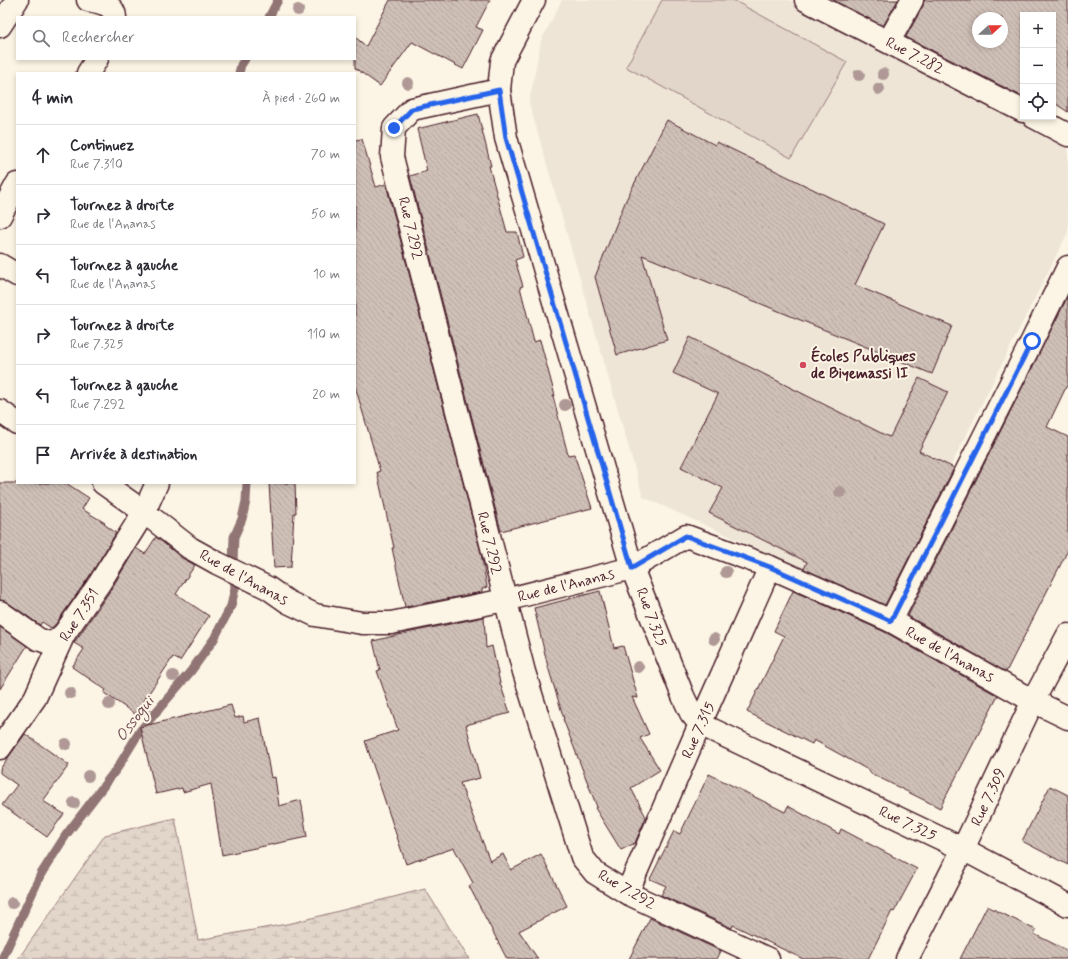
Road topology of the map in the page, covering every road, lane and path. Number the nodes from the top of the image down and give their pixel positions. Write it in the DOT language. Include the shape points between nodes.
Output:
graph roads {
  1 [pos="17,0"];
  2 [pos="88,0"];
  3 [pos="534,0"];
  4 [pos="806,0"];
  5 [pos="912,0"];
  6 [pos="115,16"];
  7 [pos="0,26"];
  8 [pos="889,42"];
  9 [pos="96,60"];
  10 [pos="89,72"];
  11 [pos="499,90"];
  12 [pos="1020,109"];
  13 [pos="1040,120"];
  14 [pos="1068,135"];
  15 [pos="16,186"];
  16 [pos="0,216"];
  17 [pos="0,265"];
  18 [pos="1068,267"];
  19 [pos="16,274"];
  20 [pos="0,411"];
  21 [pos="16,422"];
  22 [pos="104,484"];
  23 [pos="158,484"];
  24 [pos="144,512"];
  25 [pos="770,567"];
  26 [pos="632,568"];
  27 [pos="505,600"];
  28 [pos="0,612"];
  29 [pos="891,621"];
  30 [pos="64,634"];
  31 [pos="1068,635"];
  32 [pos="1034,701"];
  33 [pos="1068,718"];
  34 [pos="700,724"];
  35 [pos="0,748"];
  36 [pos="963,849"];
  37 [pos="628,893"];
  38 [pos="1068,905"];
  39 [pos="768,959"];
  40 [pos="907,959"];
  1 -- 7 [label="street"];
  2 -- 6 [label="street" via="105,3 115,12"];
  3 -- 11 [label="street, Rue 7.325" via="502,61"];
  4 -- 8 [label="street, Rue 7.282"];
  5 -- 8 [label="street"];
  8 -- 12 [label="street, Rue 7.282"];
  9 -- 10 [label="street"];
  11 -- 26 [label="street, Rue 7.325" via="506,138"];
  11 -- 27 [label="street, Rue 7.292" via="412,109 394,128 392,157"];
  13 -- 14 [label="street"];
  15 -- 16 [label="street"];
  17 -- 19 [label="street"];
  18 -- 29 [label="street"];
  20 -- 21 [label="street"];
  22 -- 24 [label="street, Rue de l'Ananas"];
  23 -- 24 [label="street, Rue 7.351"];
  24 -- 27 [label="street, Rue de l'Ananas" via="190,548 315,615 362,623 390,623"];
  24 -- 30 [label="street, Rue 7.351"];
  25 -- 26 [label="street, Rue de l'Ananas" via="686,536"];
  25 -- 29 [label="street, Rue de l'Ananas"];
  25 -- 34 [label="street, Rue 7.315"];
  26 -- 27 [label="street, Rue de l'Ananas"];
  26 -- 34 [label="street, Rue 7.325" via="683,696"];
  27 -- 37 [label="street, Rue 7.292" via="524,672 582,857 595,873"];
  28 -- 30 [label="street" via="38,639 52,644"];
  29 -- 32 [label="street, Rue de l'Ananas"];
  30 -- 35 [label="street, Rue 7.351" via="35,698"];
  31 -- 32 [label="street, Rue 7.309"];
  32 -- 33 [label="street, Rue de l'Ananas"];
  32 -- 36 [label="street, Rue 7.309"];
  34 -- 36 [label="street, Rue 7.325"];
  34 -- 37 [label="street, Rue 7.315"];
  36 -- 38 [label="street, Rue 7.325"];
  36 -- 40 [label="street, Rue 7.309"];
  37 -- 39 [label="street, Rue 7.292"];
}
